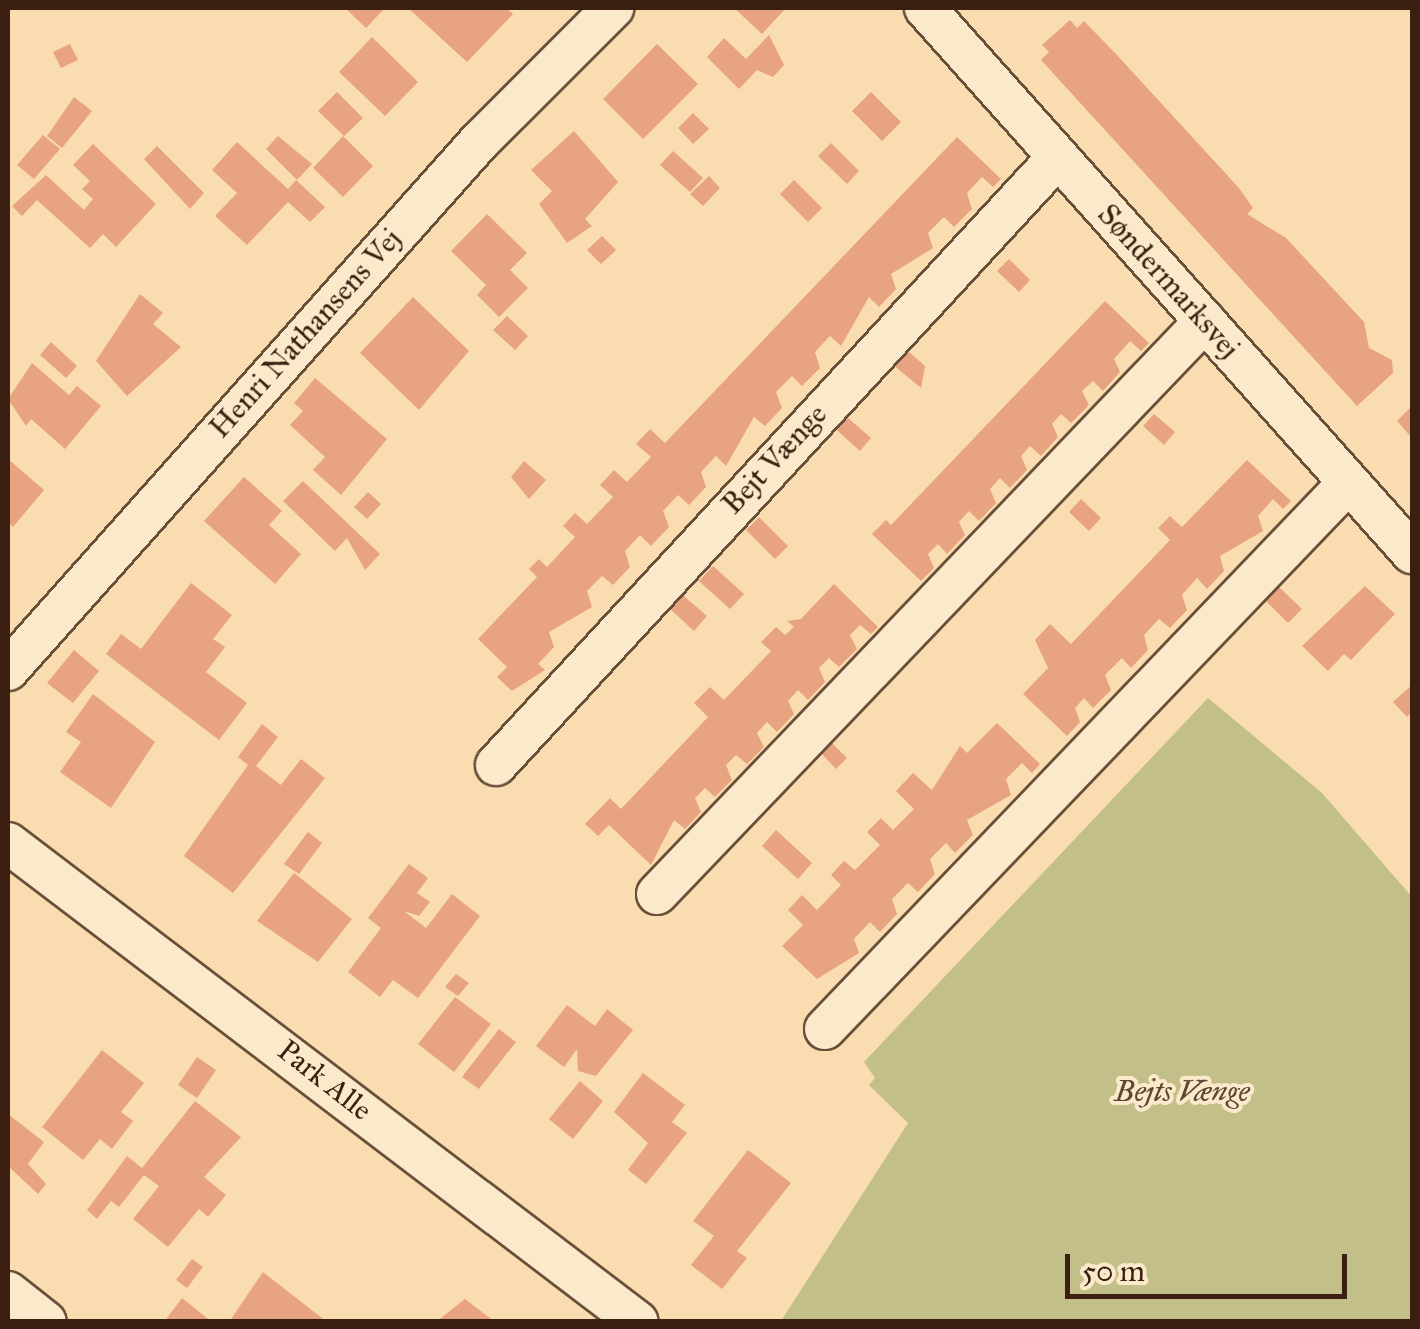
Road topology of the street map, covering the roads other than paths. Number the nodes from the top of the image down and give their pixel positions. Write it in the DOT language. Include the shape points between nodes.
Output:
graph roads {
  1 [pos="613,8"];
  2 [pos="925,8"];
  3 [pos="1058,157"];
  4 [pos="1204,321"];
  5 [pos="1348,482"];
  6 [pos="1412,553"];
  7 [pos="8,670"];
  8 [pos="496,765"];
  9 [pos="8,843"];
  10 [pos="657,894"];
  11 [pos="825,1029"];
  12 [pos="8,1292"];
  13 [pos="46,1322"];
  14 [pos="638,1322"];
  1 -- 7 [label="street, Henri Nathansens Vej" via="479,142"];
  2 -- 3 [label="street, Søndermarksvej"];
  3 -- 4 [label="street, Søndermarksvej"];
  3 -- 8 [label="street, Bejt Vænge"];
  4 -- 5 [label="street, Søndermarksvej"];
  4 -- 10 [label="street"];
  5 -- 6 [label="street, Søndermarksvej"];
  5 -- 11 [label="street"];
  9 -- 14 [label="street, Park Alle"];
  12 -- 13 [label="street"];
}
